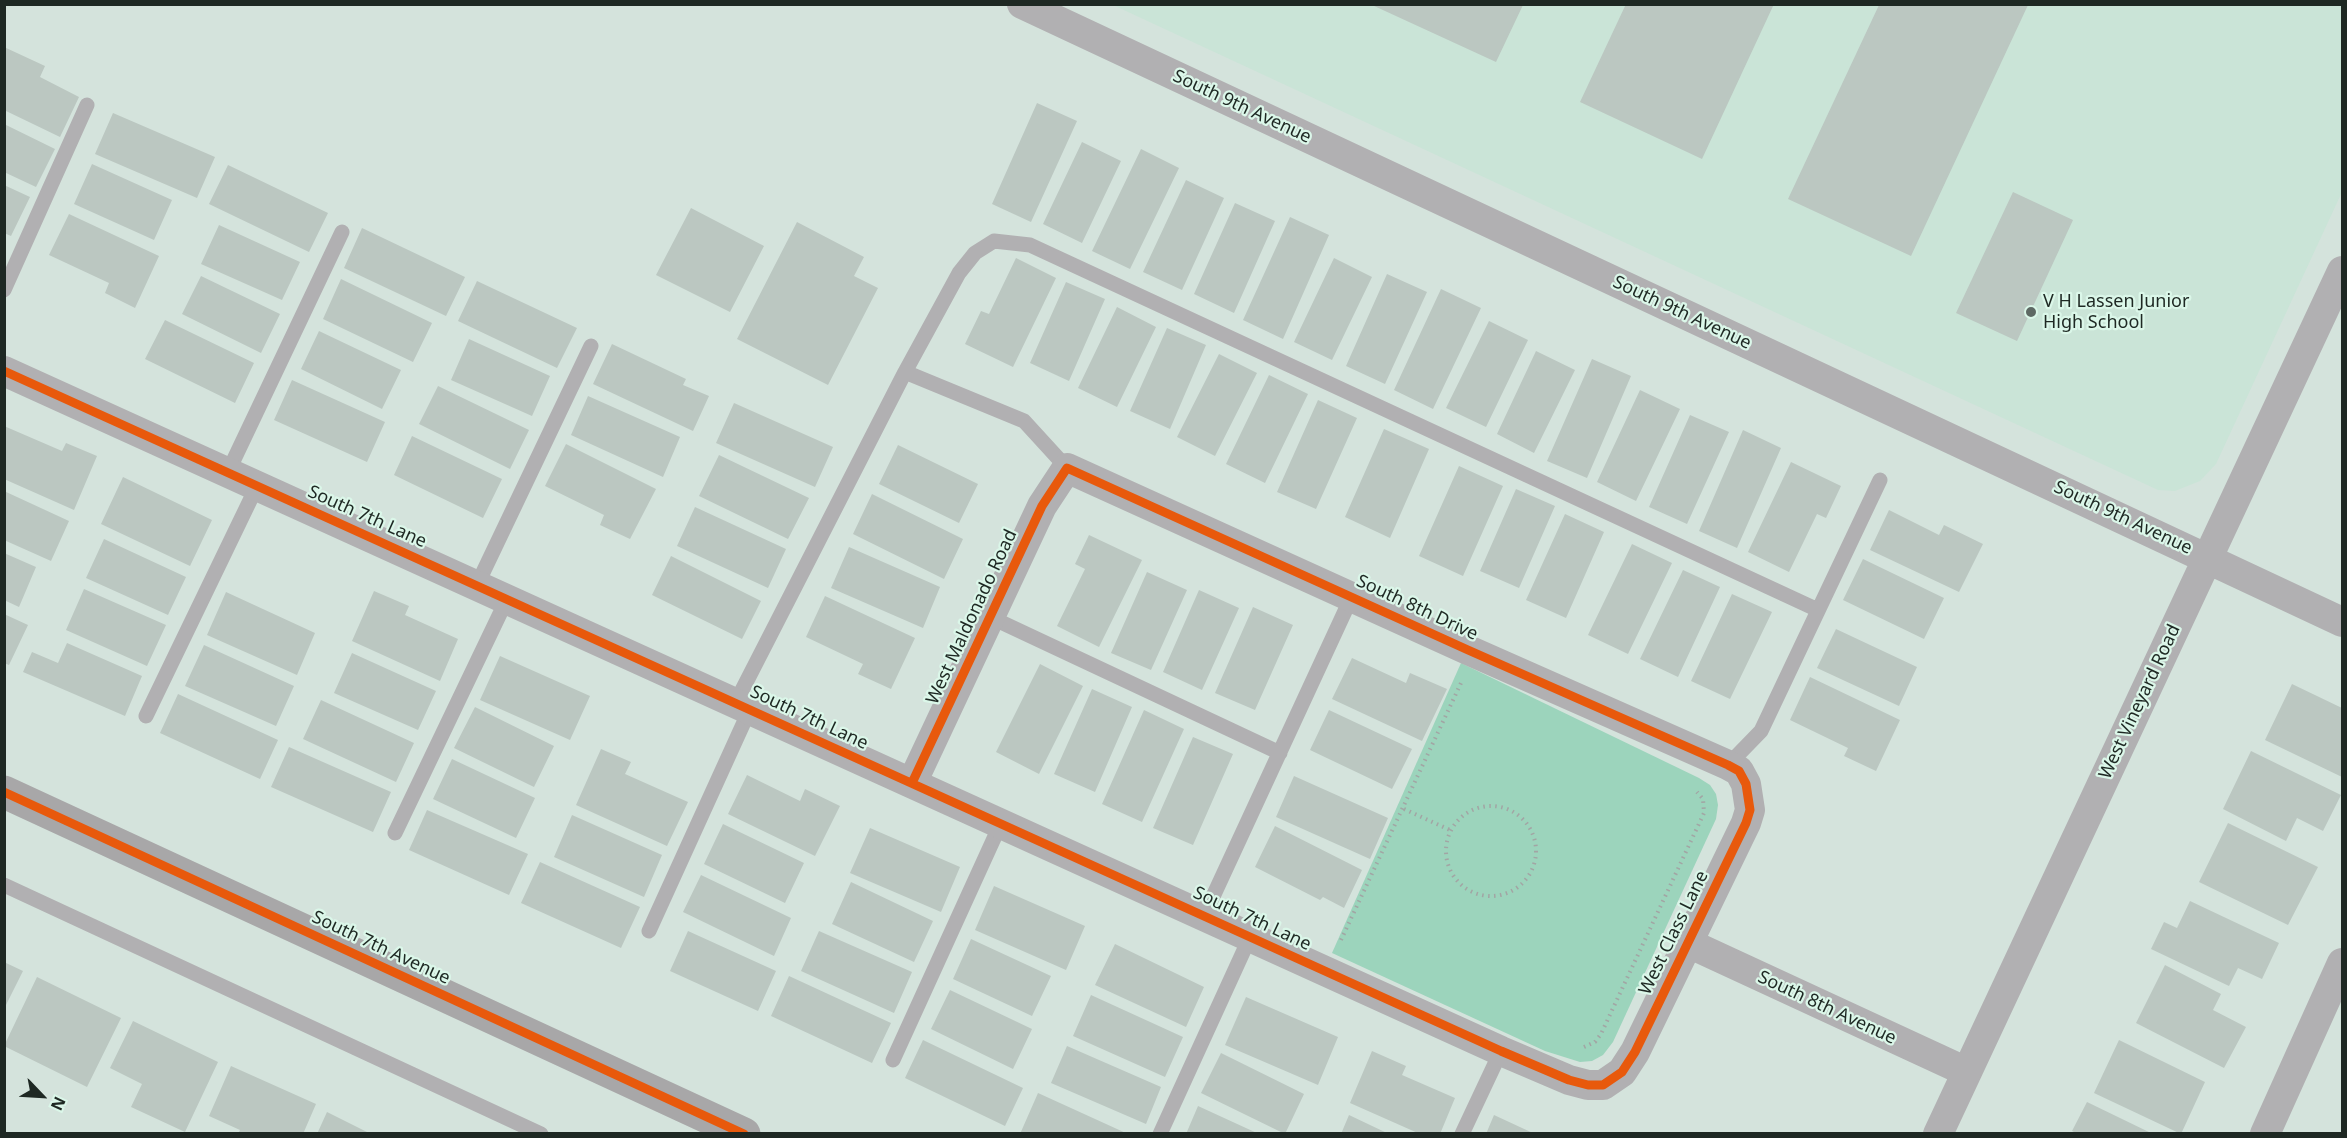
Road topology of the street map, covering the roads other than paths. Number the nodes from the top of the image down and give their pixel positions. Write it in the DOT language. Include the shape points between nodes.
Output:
graph roads {
  1 [pos="1022,4"];
  2 [pos="87,105"];
  3 [pos="342,231"];
  4 [pos="2343,271"];
  5 [pos="4,290"];
  6 [pos="591,346"];
  7 [pos="4,371"];
  8 [pos="905,372"];
  9 [pos="1067,468"];
  10 [pos="228,472"];
  11 [pos="1880,480"];
  12 [pos="257,486"];
  13 [pos="2208,558"];
  14 [pos="477,585"];
  15 [pos="1352,596"];
  16 [pos="507,599"];
  17 [pos="1818,610"];
  18 [pos="990,617"];
  19 [pos="2343,622"];
  20 [pos="743,706"];
  21 [pos="146,716"];
  22 [pos="1280,753"];
  23 [pos="1737,774"];
  24 [pos="912,783"];
  25 [pos="4,792"];
  26 [pos="1001,823"];
  27 [pos="395,833"];
  28 [pos="4,885"];
  29 [pos="1204,916"];
  30 [pos="649,931"];
  31 [pos="1250,937"];
  32 [pos="1688,943"];
  33 [pos="2343,963"];
  34 [pos="1501,1051"];
  35 [pos="893,1060"];
  36 [pos="1967,1072"];
  37 [pos="1604,1085"];
  38 [pos="541,1134"];
  39 [pos="744,1134"];
  40 [pos="1160,1134"];
  41 [pos="1462,1134"];
  42 [pos="1938,1134"];
  43 [pos="2265,1134"];
  1 -- 13 [label="street, South 9th Avenue"];
  2 -- 5 [label="lane"];
  3 -- 10 [label="lane"];
  4 -- 13 [label="street, West Vineyard Road"];
  6 -- 14 [label="lane"];
  7 -- 10 [label="street, South 7th Lane"];
  8 -- 9 [label="lane" via="1024,421"];
  8 -- 17 [label="lane" via="959,273 975,253 994,241 1030,244"];
  8 -- 20 [label="lane"];
  9 -- 15 [label="street, South 8th Drive"];
  9 -- 18 [label="street, West Maldonado Road" via="1042,506"];
  10 -- 12 [label="street, South 7th Lane"];
  11 -- 17 [label="lane"];
  12 -- 14 [label="street, South 7th Lane"];
  12 -- 21 [label="lane"];
  13 -- 19 [label="street, South 9th Avenue"];
  13 -- 36 [label="street, West Vineyard Road"];
  14 -- 16 [label="street, South 7th Lane"];
  15 -- 22 [label="lane"];
  15 -- 23 [label="street, South 8th Drive"];
  16 -- 20 [label="street, South 7th Lane"];
  16 -- 27 [label="lane"];
  17 -- 23 [label="lane"];
  18 -- 22 [label="lane"];
  18 -- 24 [label="street, West Maldonado Road"];
  20 -- 24 [label="street, South 7th Lane"];
  20 -- 30 [label="lane"];
  22 -- 29 [label="lane"];
  23 -- 32 [label="street, West Class Lane" via="1750,810"];
  24 -- 26 [label="street, South 7th Lane"];
  25 -- 39 [label="main road, South 7th Avenue"];
  26 -- 29 [label="street, South 7th Lane"];
  26 -- 35 [label="lane"];
  28 -- 38 [label="lane"];
  29 -- 31 [label="street, South 7th Lane"];
  31 -- 34 [label="street, South 7th Lane"];
  31 -- 40 [label="lane"];
  32 -- 36 [label="street, South 8th Avenue"];
  32 -- 37 [label="street, West Class Lane" via="1635,1052 1622,1072"];
  33 -- 43 [label="street"];
  34 -- 37 [label="street, South 7th Lane" via="1569,1080"];
  34 -- 41 [label="lane"];
  36 -- 42 [label="street, West Vineyard Road"];
}
